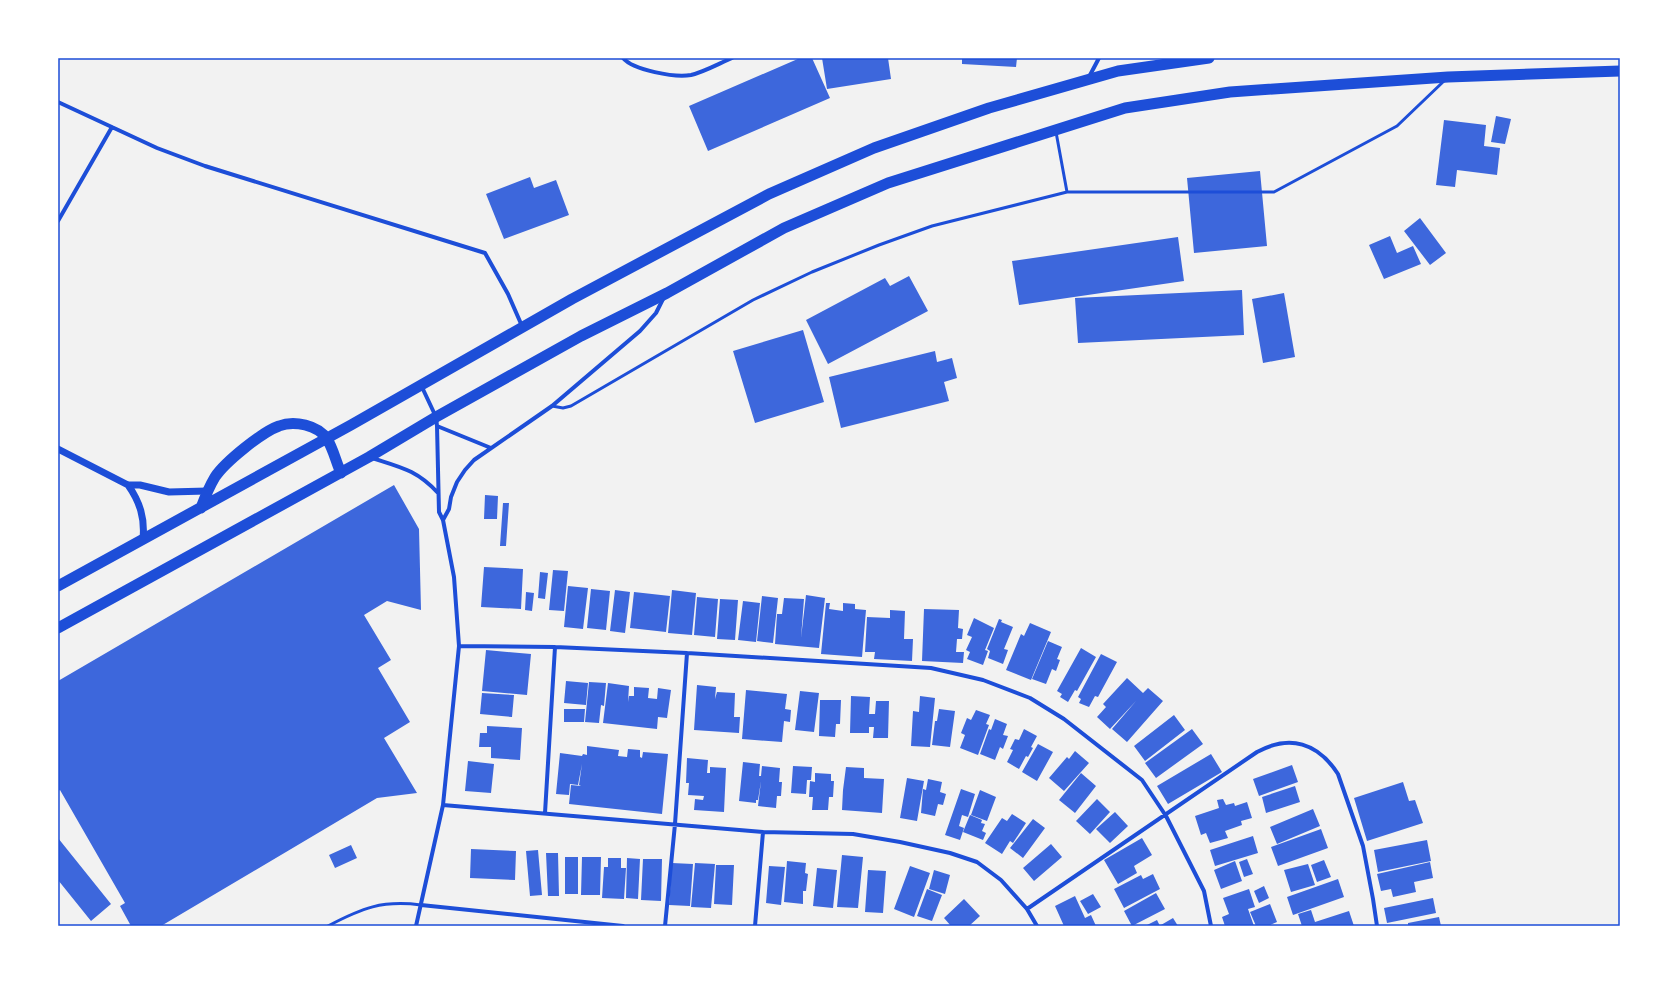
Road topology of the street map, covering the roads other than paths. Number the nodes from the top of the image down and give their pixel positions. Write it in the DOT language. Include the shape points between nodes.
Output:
graph roads {
  1 [pos="623,58"];
  2 [pos="732,58"];
  3 [pos="1100,58"];
  4 [pos="1209,58"];
  5 [pos="1620,71"];
  6 [pos="1448,77"];
  7 [pos="1087,80"];
  8 [pos="58,102"];
  9 [pos="112,127"];
  10 [pos="1056,131"];
  11 [pos="1067,192"];
  12 [pos="58,221"];
  13 [pos="667,293"];
  14 [pos="523,327"];
  15 [pos="421,385"];
  16 [pos="552,406"];
  17 [pos="436,422"];
  18 [pos="327,438"];
  19 [pos="491,448"];
  20 [pos="58,449"];
  21 [pos="369,458"];
  22 [pos="341,473"];
  23 [pos="128,485"];
  24 [pos="207,491"];
  25 [pos="438,493"];
  26 [pos="201,508"];
  27 [pos="443,520"];
  28 [pos="143,539"];
  29 [pos="58,586"];
  30 [pos="58,628"];
  31 [pos="459,646"];
  32 [pos="555,647"];
  33 [pos="686,653"];
  34 [pos="443,804"];
  35 [pos="545,813"];
  36 [pos="1166,816"];
  37 [pos="675,824"];
  38 [pos="763,832"];
  39 [pos="421,905"];
  40 [pos="1027,909"];
  41 [pos="328,926"];
  42 [pos="416,926"];
  43 [pos="623,926"];
  44 [pos="665,926"];
  45 [pos="754,926"];
  46 [pos="1037,926"];
  47 [pos="1210,926"];
  48 [pos="1377,926"];
  1 -- 2 [label="street" via="627,63 656,73 691,75"];
  3 -- 7 [label="street"];
  4 -- 7 [label="highway" via="1118,72"];
  5 -- 6 [label="highway"];
  6 -- 10 [label="highway" via="1230,92 1125,108"];
  6 -- 11 [label="lane" via="1397,126 1274,192"];
  7 -- 14 [label="highway" via="989,108 867,151 769,194"];
  8 -- 9 [label="street"];
  9 -- 12 [label="street"];
  9 -- 14 [label="street" via="205,166 485,253"];
  10 -- 11 [label="lane"];
  10 -- 13 [label="highway" via="888,183 784,228"];
  11 -- 16 [label="lane" via="932,226 879,244 753,300 571,406"];
  13 -- 16 [label="street" via="656,313 640,331"];
  13 -- 17 [label="highway" via="581,336"];
  14 -- 15 [label="highway"];
  15 -- 17 [label="street"];
  15 -- 18 [label="highway"];
  16 -- 19 [label="street"];
  17 -- 19 [label="street"];
  17 -- 21 [label="highway"];
  17 -- 25 [label="street"];
  18 -- 22 [label="highway"];
  18 -- 24 [label="highway" via="303,424 292,423 269,430 225,464"];
  18 -- 26 [label="highway"];
  19 -- 27 [label="street" via="474,460 457,482"];
  20 -- 23 [label="street"];
  21 -- 22 [label="highway"];
  21 -- 25 [label="street" via="421,476"];
  22 -- 30 [label="highway"];
  23 -- 24 [label="street" via="140,485 169,492"];
  23 -- 28 [label="street" via="140,505 143,516"];
  24 -- 26 [label="highway"];
  25 -- 27 [label="street" via="439,512"];
  26 -- 28 [label="highway"];
  27 -- 31 [label="street" via="454,577"];
  28 -- 29 [label="highway"];
  31 -- 32 [label="street"];
  31 -- 34 [label="street"];
  32 -- 33 [label="street"];
  32 -- 35 [label="street"];
  33 -- 36 [label="street" via="931,668 983,680 1030,698 1064,719 1142,780"];
  33 -- 37 [label="street"];
  34 -- 35 [label="street"];
  34 -- 39 [label="street"];
  35 -- 37 [label="street"];
  36 -- 40 [label="street"];
  36 -- 47 [label="street" via="1204,891"];
  36 -- 48 [label="street" via="1269,746 1285,742 1304,745 1322,754 1338,774 1363,846"];
  37 -- 38 [label="street"];
  37 -- 44 [label="street"];
  38 -- 40 [label="street" via="853,834 950,852 976,862 989,871 1001,880"];
  38 -- 45 [label="street"];
  39 -- 41 [label="lane" via="404,903 368,907"];
  39 -- 42 [label="street"];
  39 -- 43 [label="street"];
  40 -- 46 [label="street"];
}
